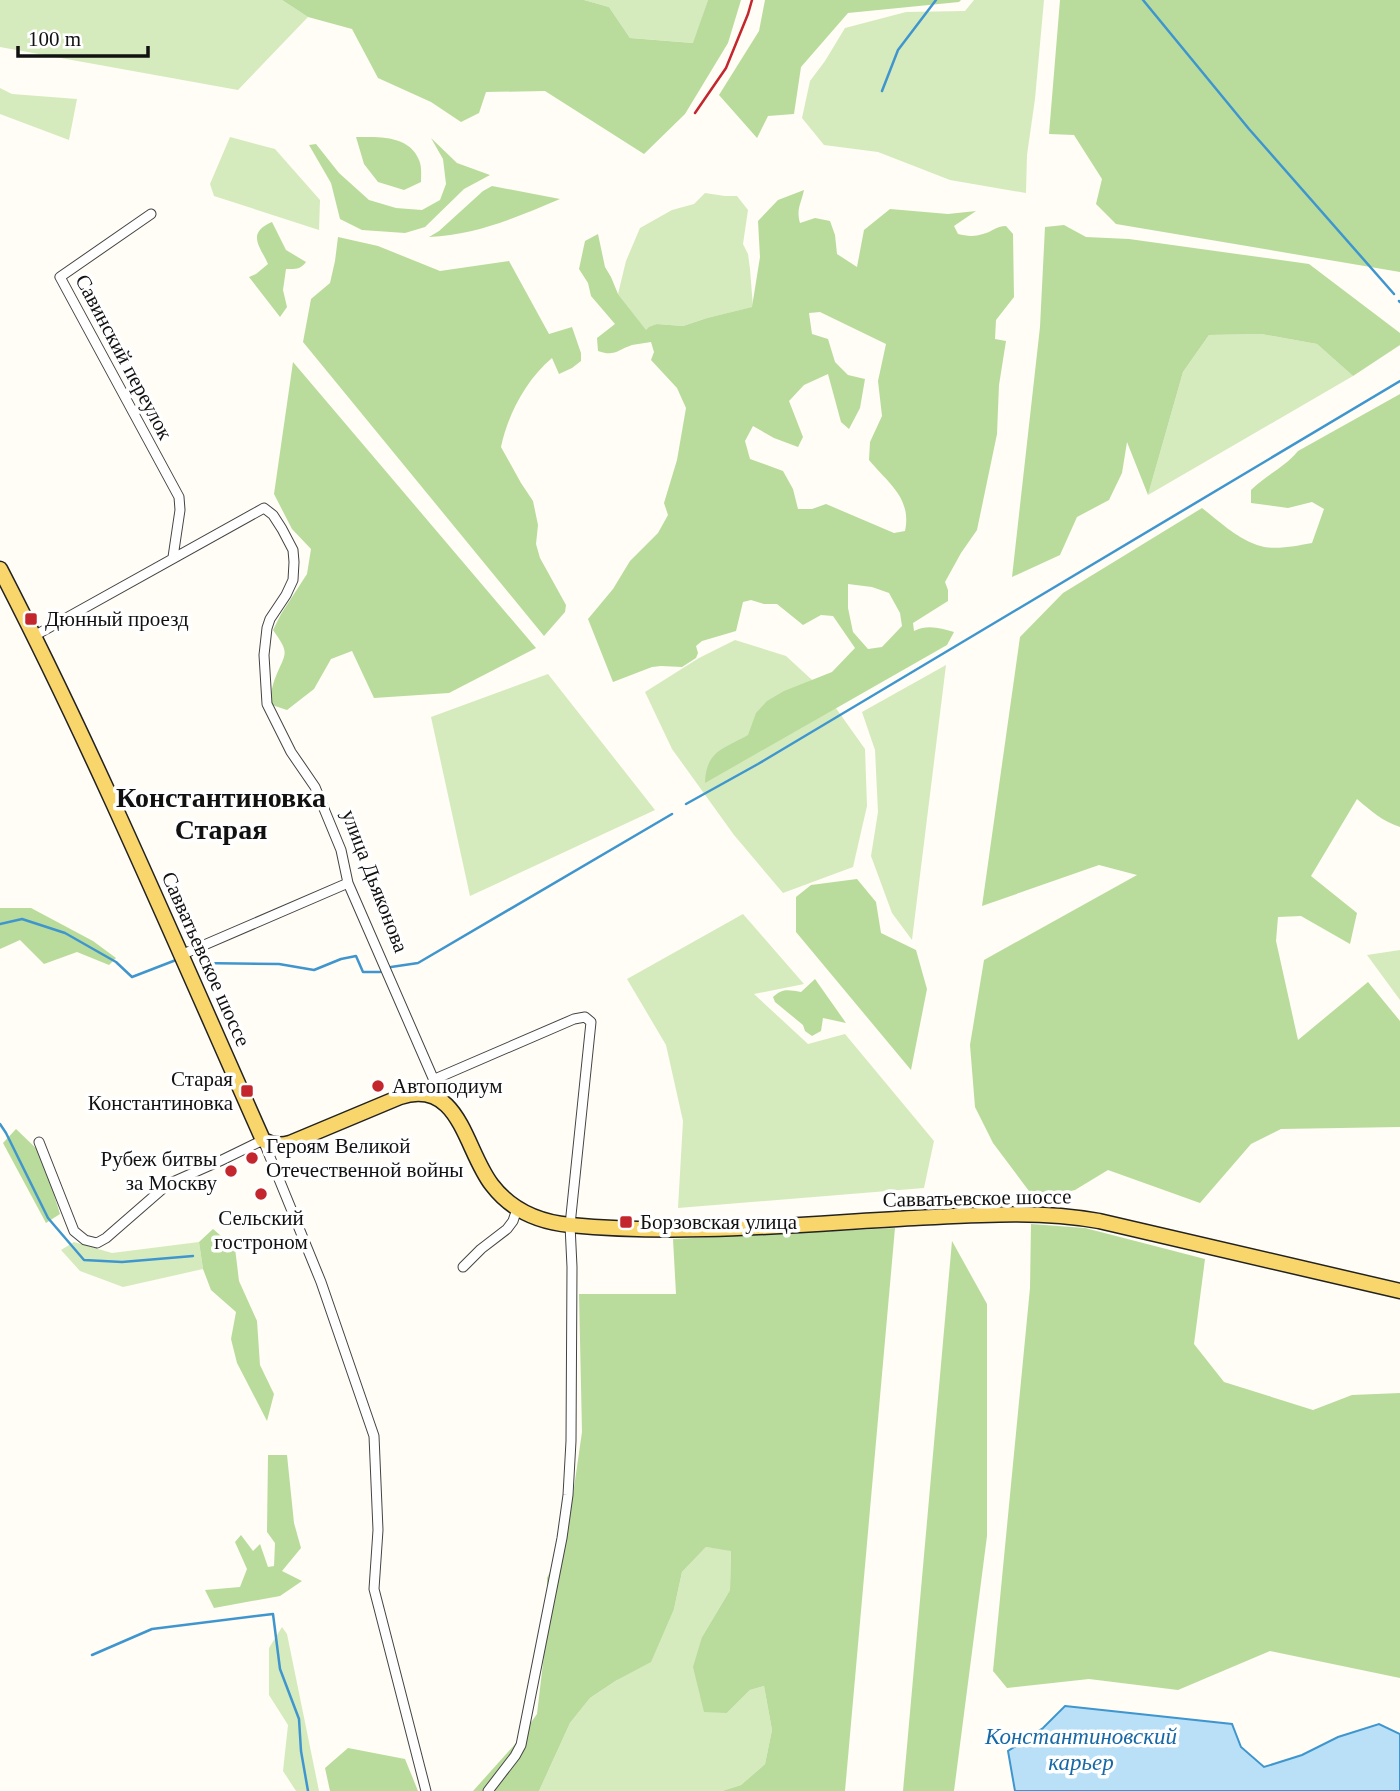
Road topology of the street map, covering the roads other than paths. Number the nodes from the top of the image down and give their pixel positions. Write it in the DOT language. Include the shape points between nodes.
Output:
graph roads {
  1 [pos="151,214"];
  2 [pos="173,557"];
  3 [pos="0,569"];
  4 [pos="34,636"];
  5 [pos="348,883"];
  6 [pos="181,955"];
  7 [pos="435,1079"];
  8 [pos="444,1101"];
  9 [pos="263,1140"];
  10 [pos="39,1142"];
  11 [pos="517,1209"];
  12 [pos="570,1225"];
  13 [pos="463,1268"];
  14 [pos="1400,1292"];
  15 [pos="426,1791"];
  16 [pos="488,1791"];
  1 -- 2 [label="street, Савинский переулок" via="60,276 179,497"];
  2 -- 4 [label="street"];
  2 -- 5 [label="street, улица Дьяконова" via="264,508 282,529 293,550 293,580 267,628 267,705 315,788 341,850"];
  3 -- 4 [label="main road, Савватьевское шоссе"];
  4 -- 6 [label="main road, Савватьевское шоссе"];
  5 -- 6 [label="street"];
  5 -- 7 [label="street, улица Дьяконова"];
  6 -- 9 [label="main road, Савватьевское шоссе"];
  7 -- 8 [label="street, улица Дьяконова"];
  7 -- 12 [label="street" via="574,1019 592,1022"];
  8 -- 9 [label="main road" via="425,1094 405,1095 287,1144"];
  8 -- 11 [label="main road, улица Дьяконова" via="487,1179"];
  9 -- 10 [label="street" via="167,1184 97,1243 74,1231"];
  9 -- 15 [label="street" via="321,1282 374,1436 378,1530 374,1589"];
  11 -- 12 [label="main road, улица Дьяконова"];
  11 -- 13 [label="street" via="507,1229"];
  12 -- 14 [label="main road, Савватьевское шоссе" via="672,1230 988,1215 1059,1216 1099,1221"];
  12 -- 16 [label="street" via="571,1441 564,1527 521,1745"];
}
